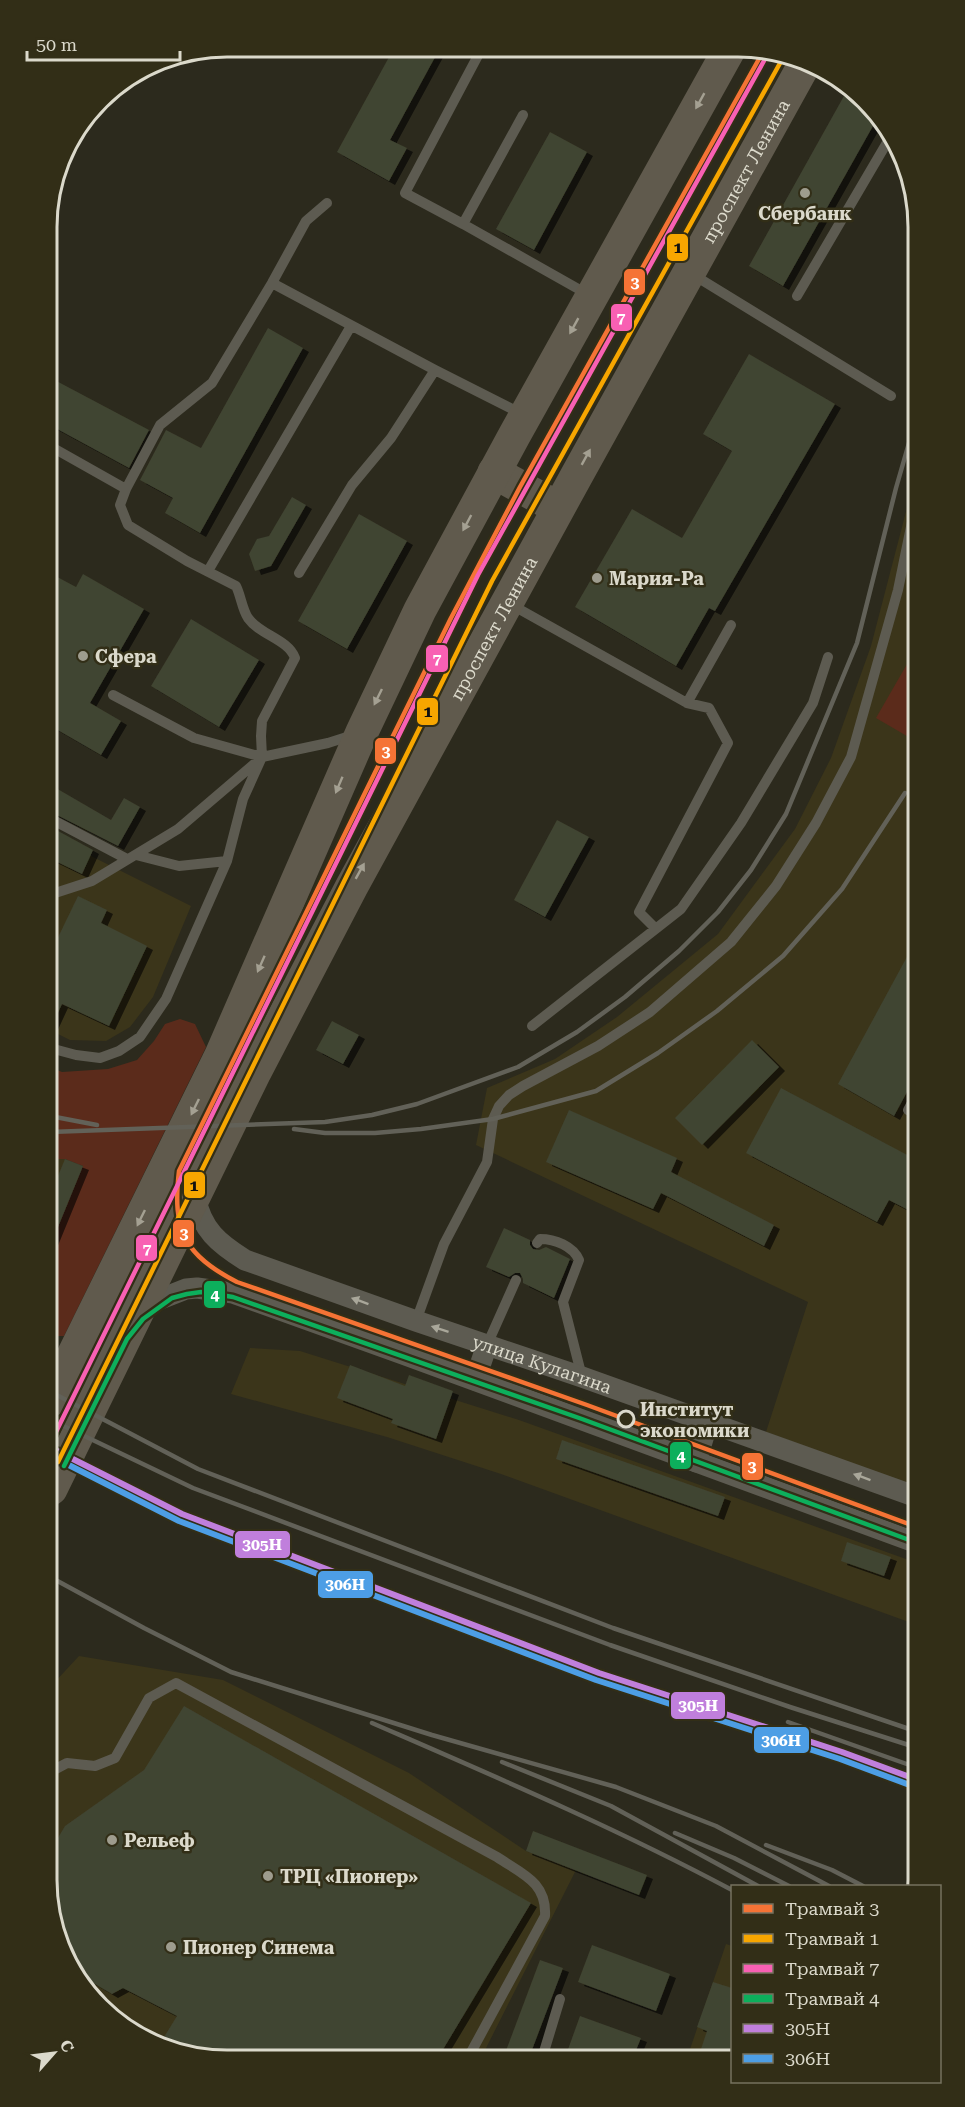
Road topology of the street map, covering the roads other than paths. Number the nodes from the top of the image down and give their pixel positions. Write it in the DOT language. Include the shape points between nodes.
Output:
graph roads {
  1 [pos="477,57"];
  2 [pos="725,57"];
  3 [pos="801,70"];
  4 [pos="523,115"];
  5 [pos="886,145"];
  6 [pos="327,203"];
  7 [pos="463,224"];
  8 [pos="689,273"];
  9 [pos="272,283"];
  10 [pos="591,296"];
  11 [pos="797,296"];
  12 [pos="351,326"];
  13 [pos="435,370"];
  14 [pos="891,396"];
  15 [pos="525,416"];
  16 [pos="57,451"];
  17 [pos="494,472"];
  18 [pos="126,489"];
  19 [pos="558,508"];
  20 [pos="908,541"];
  21 [pos="208,572"];
  22 [pos="299,573"];
  23 [pos="507,603"];
  24 [pos="731,625"];
  25 [pos="828,657"];
  26 [pos="113,695"];
  27 [pos="687,703"];
  28 [pos="362,732"];
  29 [pos="262,757"];
  30 [pos="57,822"];
  31 [pos="132,857"];
  32 [pos="227,861"];
  33 [pos="57,892"];
  34 [pos="656,928"];
  35 [pos="532,1026"];
  36 [pos="57,1050"];
  37 [pos="199,1189"];
  38 [pos="537,1243"];
  39 [pos="516,1280"];
  40 [pos="416,1321"];
  41 [pos="131,1327"];
  42 [pos="487,1345"];
  43 [pos="404,1354"];
  44 [pos="582,1377"];
  45 [pos="475,1380"];
  46 [pos="57,1388"];
  47 [pos="708,1422"];
  48 [pos="696,1461"];
  49 [pos="57,1478"];
  50 [pos="908,1494"];
  51 [pos="908,1540"];
  52 [pos="57,1768"];
  53 [pos="560,1999"];
  54 [pos="473,2050"];
  55 [pos="545,2050"];
  1 -- 7 [label="lane" via="405,193"];
  2 -- 10 [label="main road, one-way"];
  3 -- 8 [label="main road, проспект Ленина"];
  4 -- 7 [label="lane"];
  5 -- 11 [label="lane"];
  6 -- 9 [label="lane" via="306,222"];
  7 -- 10 [label="lane"];
  8 -- 14 [label="lane"];
  19 -- 8 [label="main road, проспект Ленина, one-way"];
  9 -- 12 [label="lane"];
  9 -- 18 [label="lane" via="212,382 160,425"];
  10 -- 15 [label="main road, one-way"];
  12 -- 13 [label="lane"];
  12 -- 21 [label="lane"];
  13 -- 15 [label="lane"];
  13 -- 22 [label="lane" via="391,438 352,485"];
  15 -- 17 [label="main road"];
  16 -- 18 [label="lane"];
  17 -- 19 [label="main road"];
  17 -- 28 [label="main road, one-way" via="420,610"];
  18 -- 21 [label="lane" via="120,505 128,525"];
  19 -- 23 [label="main road, проспект Ленина"];
  20 -- 40 [label="lane" via="851,757 816,823 776,886 732,942 650,1012 523,1086 499,1106 493,1119 487,1162 444,1244"];
  21 -- 29 [label="lane" via="236,586 249,619 292,650 295,658 262,721"];
  23 -- 27 [label="lane"];
  37 -- 23 [label="main road, проспект Ленина, one-way" via="352,886"];
  24 -- 27 [label="lane"];
  25 -- 34 [label="lane" via="813,703 741,823 681,909"];
  26 -- 29 [label="lane" via="194,738"];
  27 -- 34 [label="lane" via="709,708 728,743 639,912"];
  28 -- 29 [label="lane" via="328,744"];
  28 -- 46 [label="main road, one-way" via="221,1054"];
  29 -- 31 [label="lane" via="178,829"];
  29 -- 32 [label="lane" via="243,799"];
  30 -- 31 [label="lane"];
  31 -- 32 [label="lane" via="179,866"];
  31 -- 33 [label="lane" via="92,880"];
  32 -- 36 [label="lane" via="166,999 140,1036 119,1051 100,1058"];
  34 -- 35 [label="lane"];
  40 -- 37 [label="street, улица Кулагина, one-way" via="245,1260 208,1231 199,1213"];
  37 -- 41 [label="main road, проспект Ленина"];
  38 -- 44 [label="lane" via="540,1239 552,1239 576,1252 579,1260 563,1302"];
  39 -- 42 [label="lane"];
  42 -- 40 [label="street, улица Кулагина, one-way"];
  40 -- 43 [label="street"];
  41 -- 43 [label="street, улица Кулагина" via="158,1300 173,1292 198,1288 232,1293"];
  41 -- 49 [label="main road, проспект Ленина"];
  42 -- 44 [label="street, улица Кулагина"];
  42 -- 45 [label="street"];
  43 -- 45 [label="street, улица Кулагина"];
  44 -- 47 [label="street, улица Кулагина"];
  45 -- 48 [label="street, улица Кулагина"];
  47 -- 48 [label="street"];
  50 -- 47 [label="street, улица Кулагина, one-way"];
  48 -- 51 [label="street, улица Кулагина"];
  52 -- 54 [label="lane" via="67,1763 95,1766 116,1758 149,1698 177,1683 497,1857 538,1885 545,1904 544,1916"];
  53 -- 55 [label="lane"];
}
